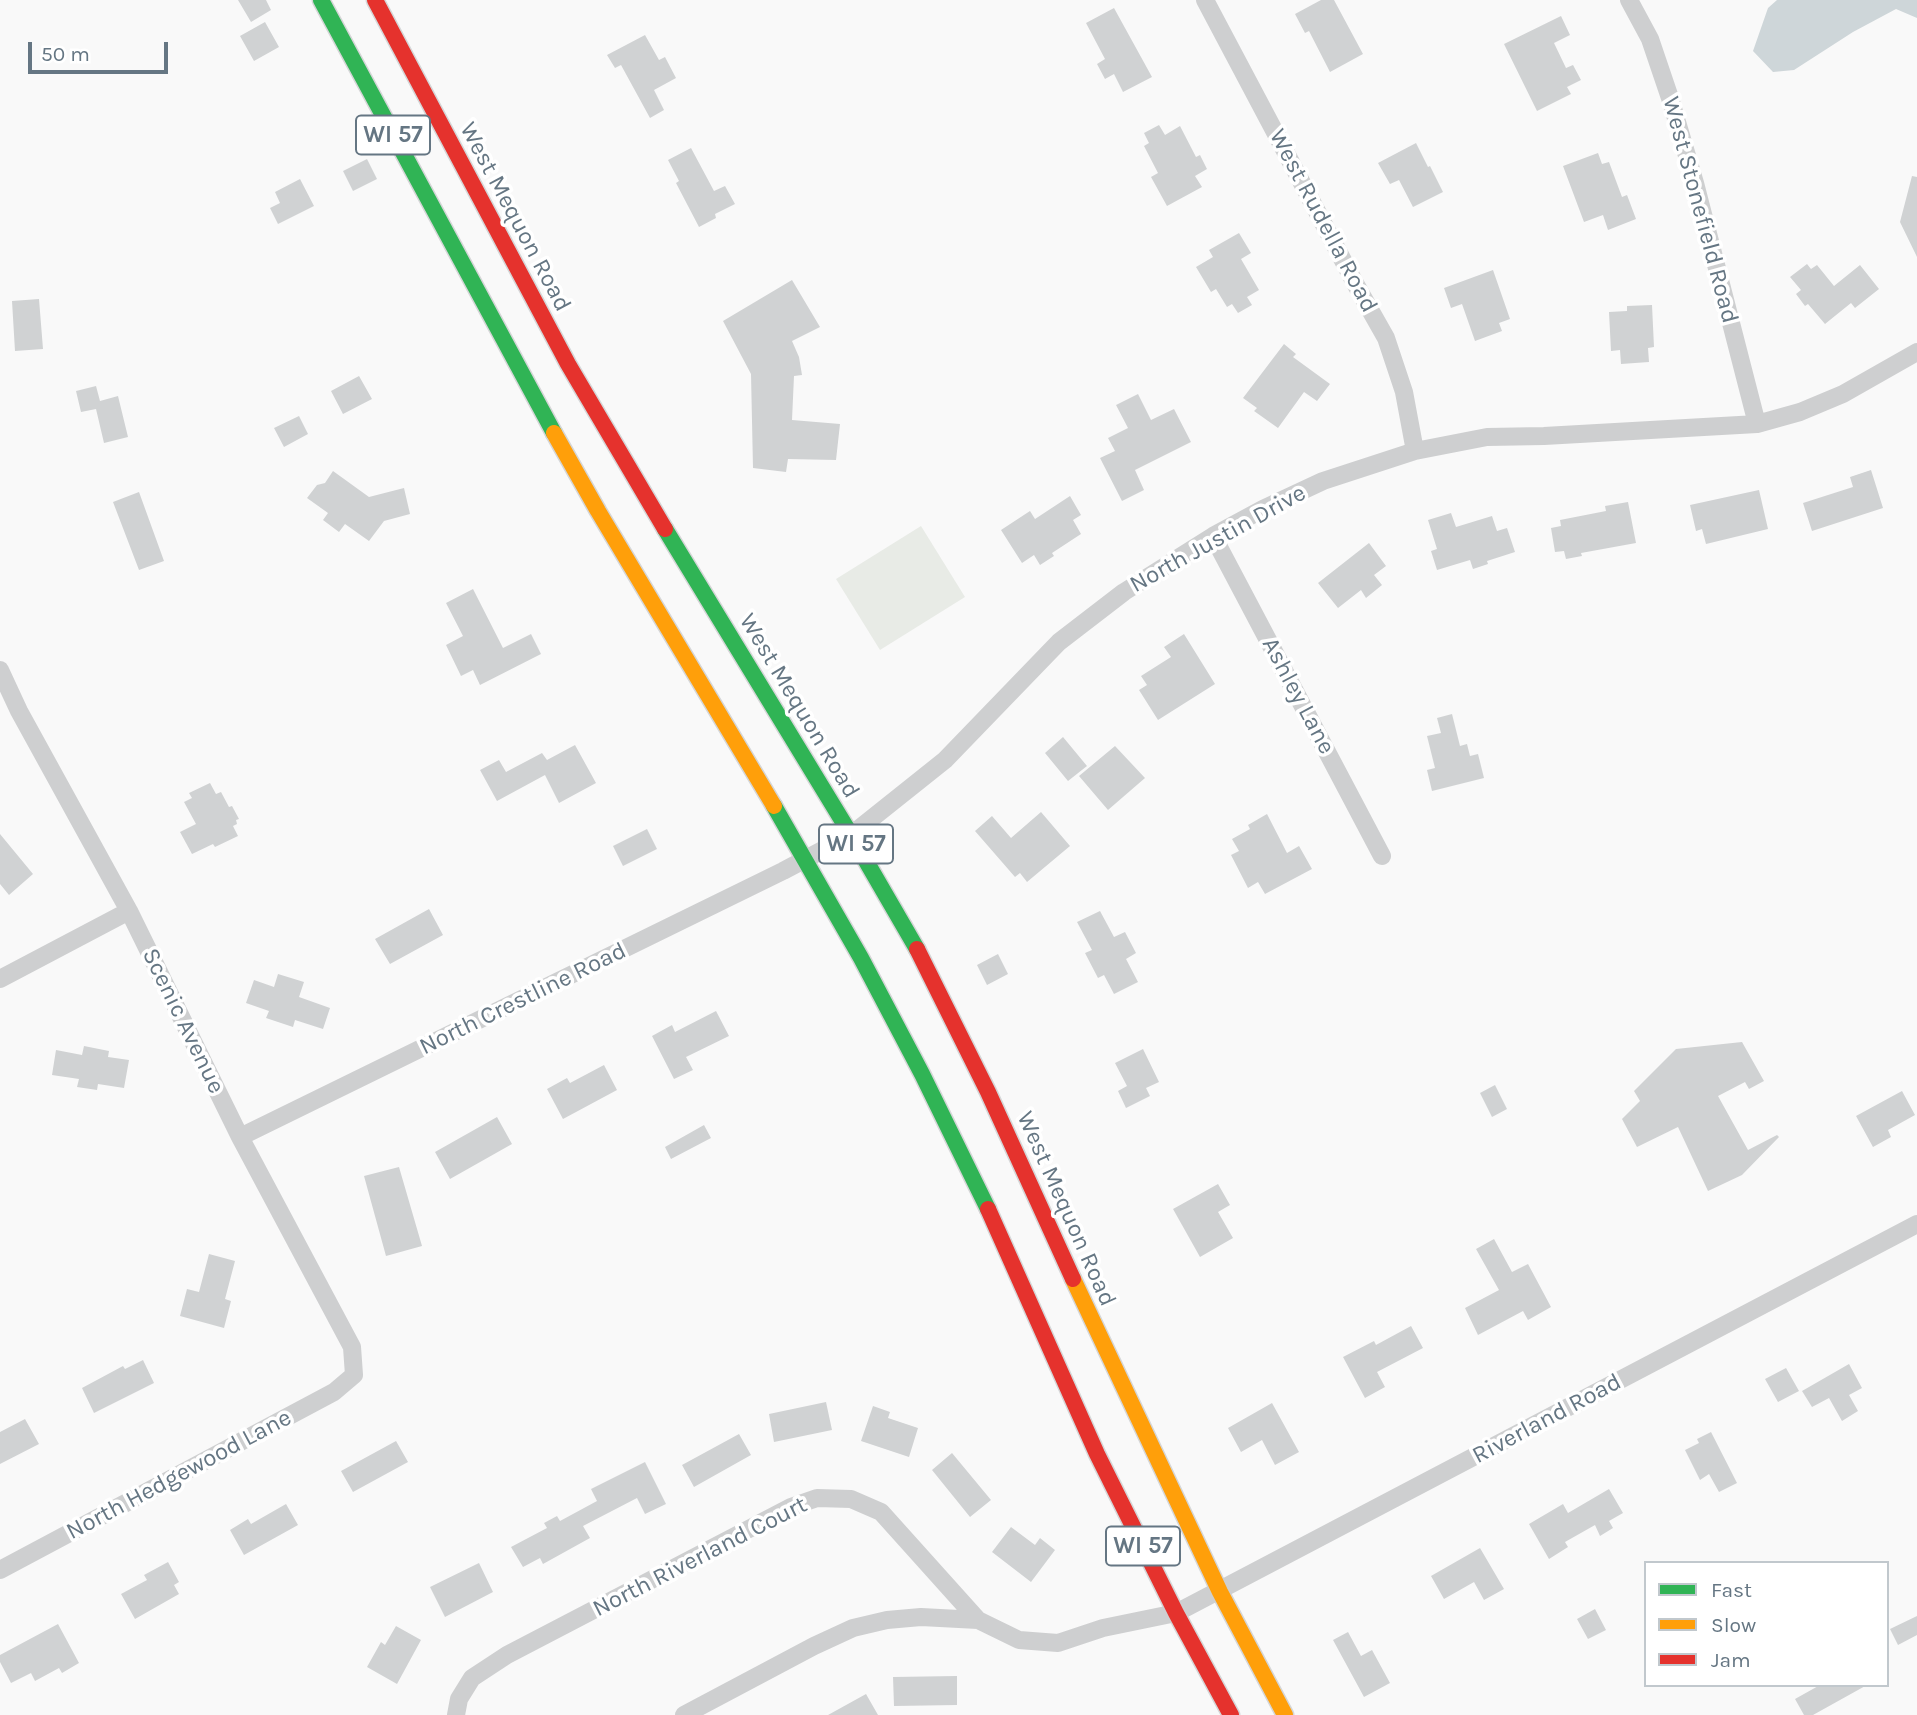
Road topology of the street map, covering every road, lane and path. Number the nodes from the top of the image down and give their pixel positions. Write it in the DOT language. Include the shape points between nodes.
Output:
graph roads {
  1 [pos="321,0"];
  2 [pos="375,0"];
  3 [pos="1205,0"];
  4 [pos="1629,0"];
  5 [pos="1917,352"];
  6 [pos="1756,424"];
  7 [pos="1415,450"];
  8 [pos="1213,537"];
  9 [pos="0,670"];
  10 [pos="851,835"];
  11 [pos="1382,856"];
  12 [pos="805,860"];
  13 [pos="129,911"];
  14 [pos="0,979"];
  15 [pos="240,1137"];
  16 [pos="1917,1224"];
  17 [pos="354,1375"];
  18 [pos="0,1570"];
  19 [pos="1220,1592"];
  20 [pos="1176,1613"];
  21 [pos="978,1620"];
  22 [pos="456,1715"];
  23 [pos="684,1715"];
  24 [pos="1231,1715"];
  25 [pos="1284,1715"];
  1 -- 12 [label="main road, WI 57" via="560,443"];
  2 -- 10 [label="main road, West Mequon Road / WI 57" via="568,364"];
  3 -- 7 [label="street, West Rudella Road" via="1386,338 1404,392"];
  4 -- 6 [label="street, West Stonefield Road" via="1650,39 1670,98"];
  5 -- 6 [label="street, North Justin Drive" via="1843,394"];
  6 -- 7 [label="street, North Justin Drive" via="1487,437"];
  7 -- 8 [label="street, North Justin Drive" via="1324,481"];
  8 -- 10 [label="street, North Justin Drive" via="1124,592 1059,642 945,760"];
  8 -- 11 [label="street, Ashley Lane"];
  9 -- 13 [label="street, Scenic Avenue"];
  10 -- 12 [label="street, North Justin Drive"];
  10 -- 19 [label="main road, West Mequon Road / WI 57" via="914,943 988,1091"];
  12 -- 15 [label="street, North Crestline Road"];
  12 -- 20 [label="main road, WI 57" via="978,1187 1097,1454"];
  13 -- 14 [label="street"];
  13 -- 15 [label="street, Scenic Avenue"];
  15 -- 17 [label="street, Scenic Avenue" via="352,1347"];
  16 -- 19 [label="street, Riverland Road"];
  17 -- 18 [label="street, North Hedgewood Lane" via="334,1392"];
  19 -- 20 [label="street, Riverland Road"];
  19 -- 25 [label="main road, West Mequon Road / WI 57"];
  20 -- 21 [label="street, North Riverland Court" via="1058,1643 1019,1640"];
  20 -- 24 [label="main road, WI 57"];
  21 -- 22 [label="street, North Riverland Court" via="881,1512 851,1499 817,1498 791,1507 507,1655 472,1678 459,1699"];
  21 -- 23 [label="street, North Riverland Court" via="921,1617 853,1628"];
}
